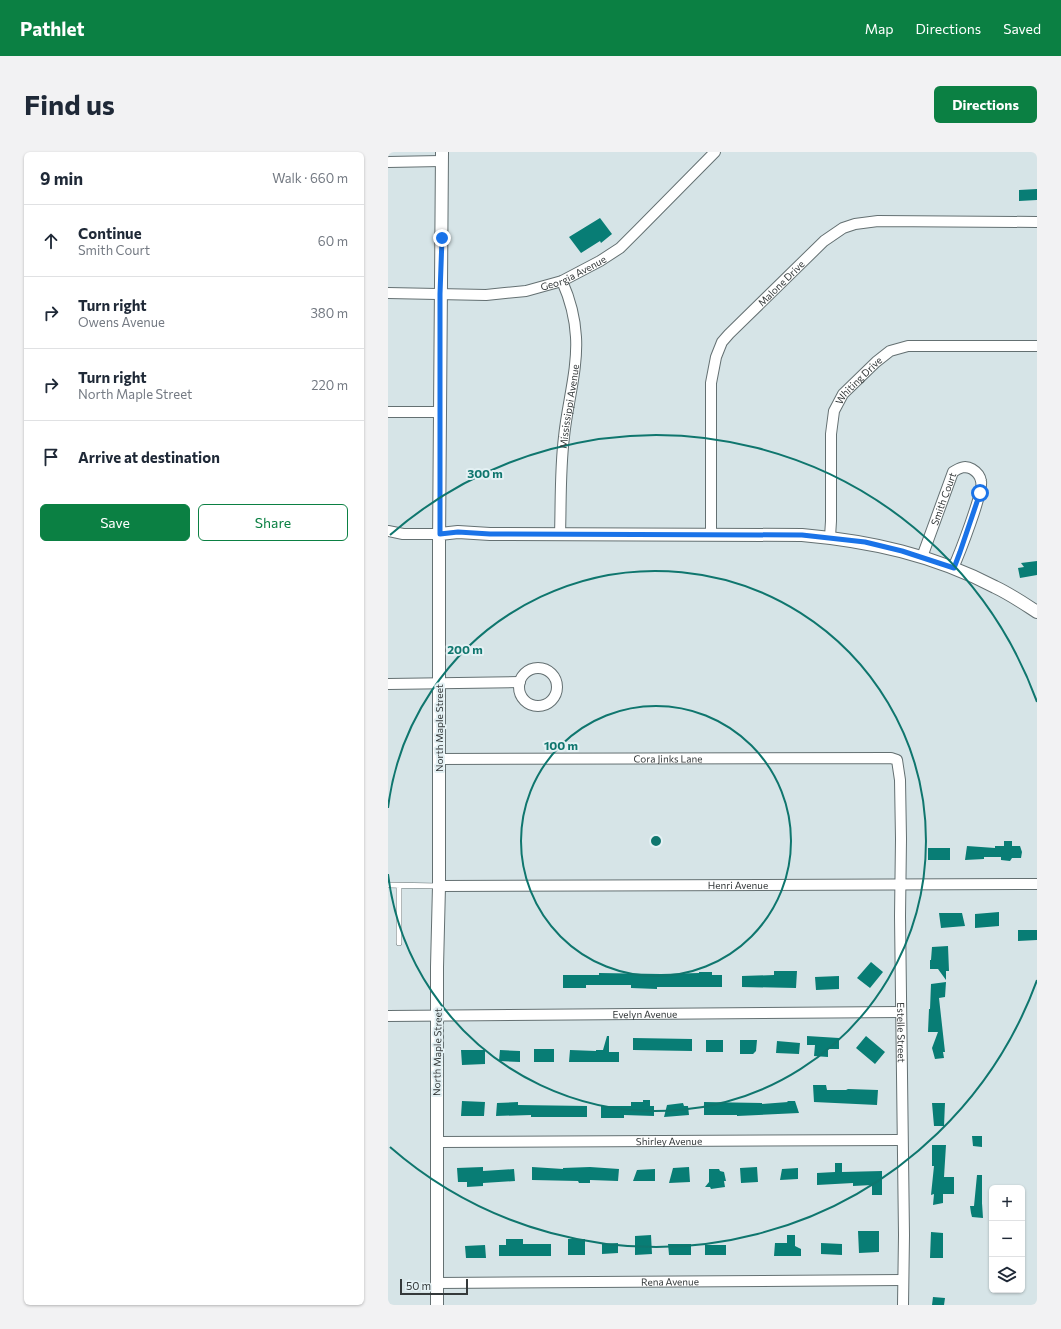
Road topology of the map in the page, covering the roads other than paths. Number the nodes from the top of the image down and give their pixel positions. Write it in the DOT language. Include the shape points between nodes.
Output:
graph roads {
  1 [pos="715,152"];
  2 [pos="441,156"];
  3 [pos="388,162"];
  4 [pos="1037,222"];
  5 [pos="562,281"];
  6 [pos="388,293"];
  7 [pos="440,294"];
  8 [pos="1037,346"];
  9 [pos="388,412"];
  10 [pos="440,412"];
  11 [pos="388,531"];
  12 [pos="440,534"];
  13 [pos="560,535"];
  14 [pos="711,535"];
  15 [pos="830,537"];
  16 [pos="922,557"];
  17 [pos="954,568"];
  18 [pos="1037,612"];
  19 [pos="520,682"];
  20 [pos="439,683"];
  21 [pos="388,684"];
  22 [pos="439,759"];
  23 [pos="897,760"];
  24 [pos="900,884"];
  25 [pos="1037,884"];
  26 [pos="388,886"];
  27 [pos="399,886"];
  28 [pos="439,886"];
  29 [pos="399,943"];
  30 [pos="902,1012"];
  31 [pos="388,1016"];
  32 [pos="438,1016"];
  33 [pos="902,1140"];
  34 [pos="437,1142"];
  35 [pos="903,1280"];
  36 [pos="437,1283"];
  37 [pos="437,1305"];
  38 [pos="903,1305"];
  1 -- 5 [label="street, Georgia Avenue" via="620,248"];
  2 -- 3 [label="street"];
  2 -- 7 [label="street, North Maple Street"];
  4 -- 14 [label="street, Malone Drive" via="878,221 843,228 824,241 736,326 722,342 716,357 711,383"];
  5 -- 7 [label="street, Georgia Avenue" via="526,291 486,295"];
  5 -- 13 [label="street, Mississippi Avenue" via="573,314 576,346 561,460"];
  6 -- 7 [label="street, Georgia Avenue"];
  7 -- 10 [label="street, North Maple Street"];
  8 -- 15 [label="street, Whiting Drive" via="908,346 890,351 871,366 843,394 834,411 831,434"];
  9 -- 10 [label="street"];
  10 -- 12 [label="street, North Maple Street"];
  11 -- 12 [label="street" via="403,534"];
  12 -- 13 [label="street" via="458,532"];
  12 -- 20 [label="street, North Maple Street"];
  13 -- 14 [label="street"];
  14 -- 15 [label="street"];
  15 -- 16 [label="street" via="865,542"];
  16 -- 17 [label="street"];
  16 -- 17 [label="street, Smith Court" via="953,472 960,467 970,468 977,472 982,481"];
  17 -- 18 [label="street" via="994,586"];
  19 -- 20 [label="street"];
  20 -- 21 [label="street"];
  20 -- 22 [label="street, North Maple Street"];
  22 -- 23 [label="street, Cora Jinks Lane"];
  22 -- 28 [label="street, North Maple Street"];
  23 -- 24 [label="street, Estelle Street" via="900,780"];
  24 -- 25 [label="street, Henri Avenue"];
  24 -- 28 [label="street, Henri Avenue"];
  24 -- 30 [label="street, Estelle Street"];
  26 -- 27 [label="lane"];
  27 -- 28 [label="lane"];
  27 -- 29 [label="lane"];
  28 -- 32 [label="street, North Maple Street"];
  30 -- 32 [label="street, Evelyn Avenue"];
  30 -- 33 [label="street, Estelle Street"];
  31 -- 32 [label="street, Evelyn Avenue"];
  32 -- 34 [label="street, North Maple Street"];
  33 -- 34 [label="street, Shirley Avenue"];
  33 -- 35 [label="street, Estelle Street"];
  34 -- 36 [label="street, North Maple Street"];
  35 -- 36 [label="street, Rena Avenue"];
  35 -- 38 [label="street, Estelle Street"];
  36 -- 37 [label="street, North Maple Street"];
}
